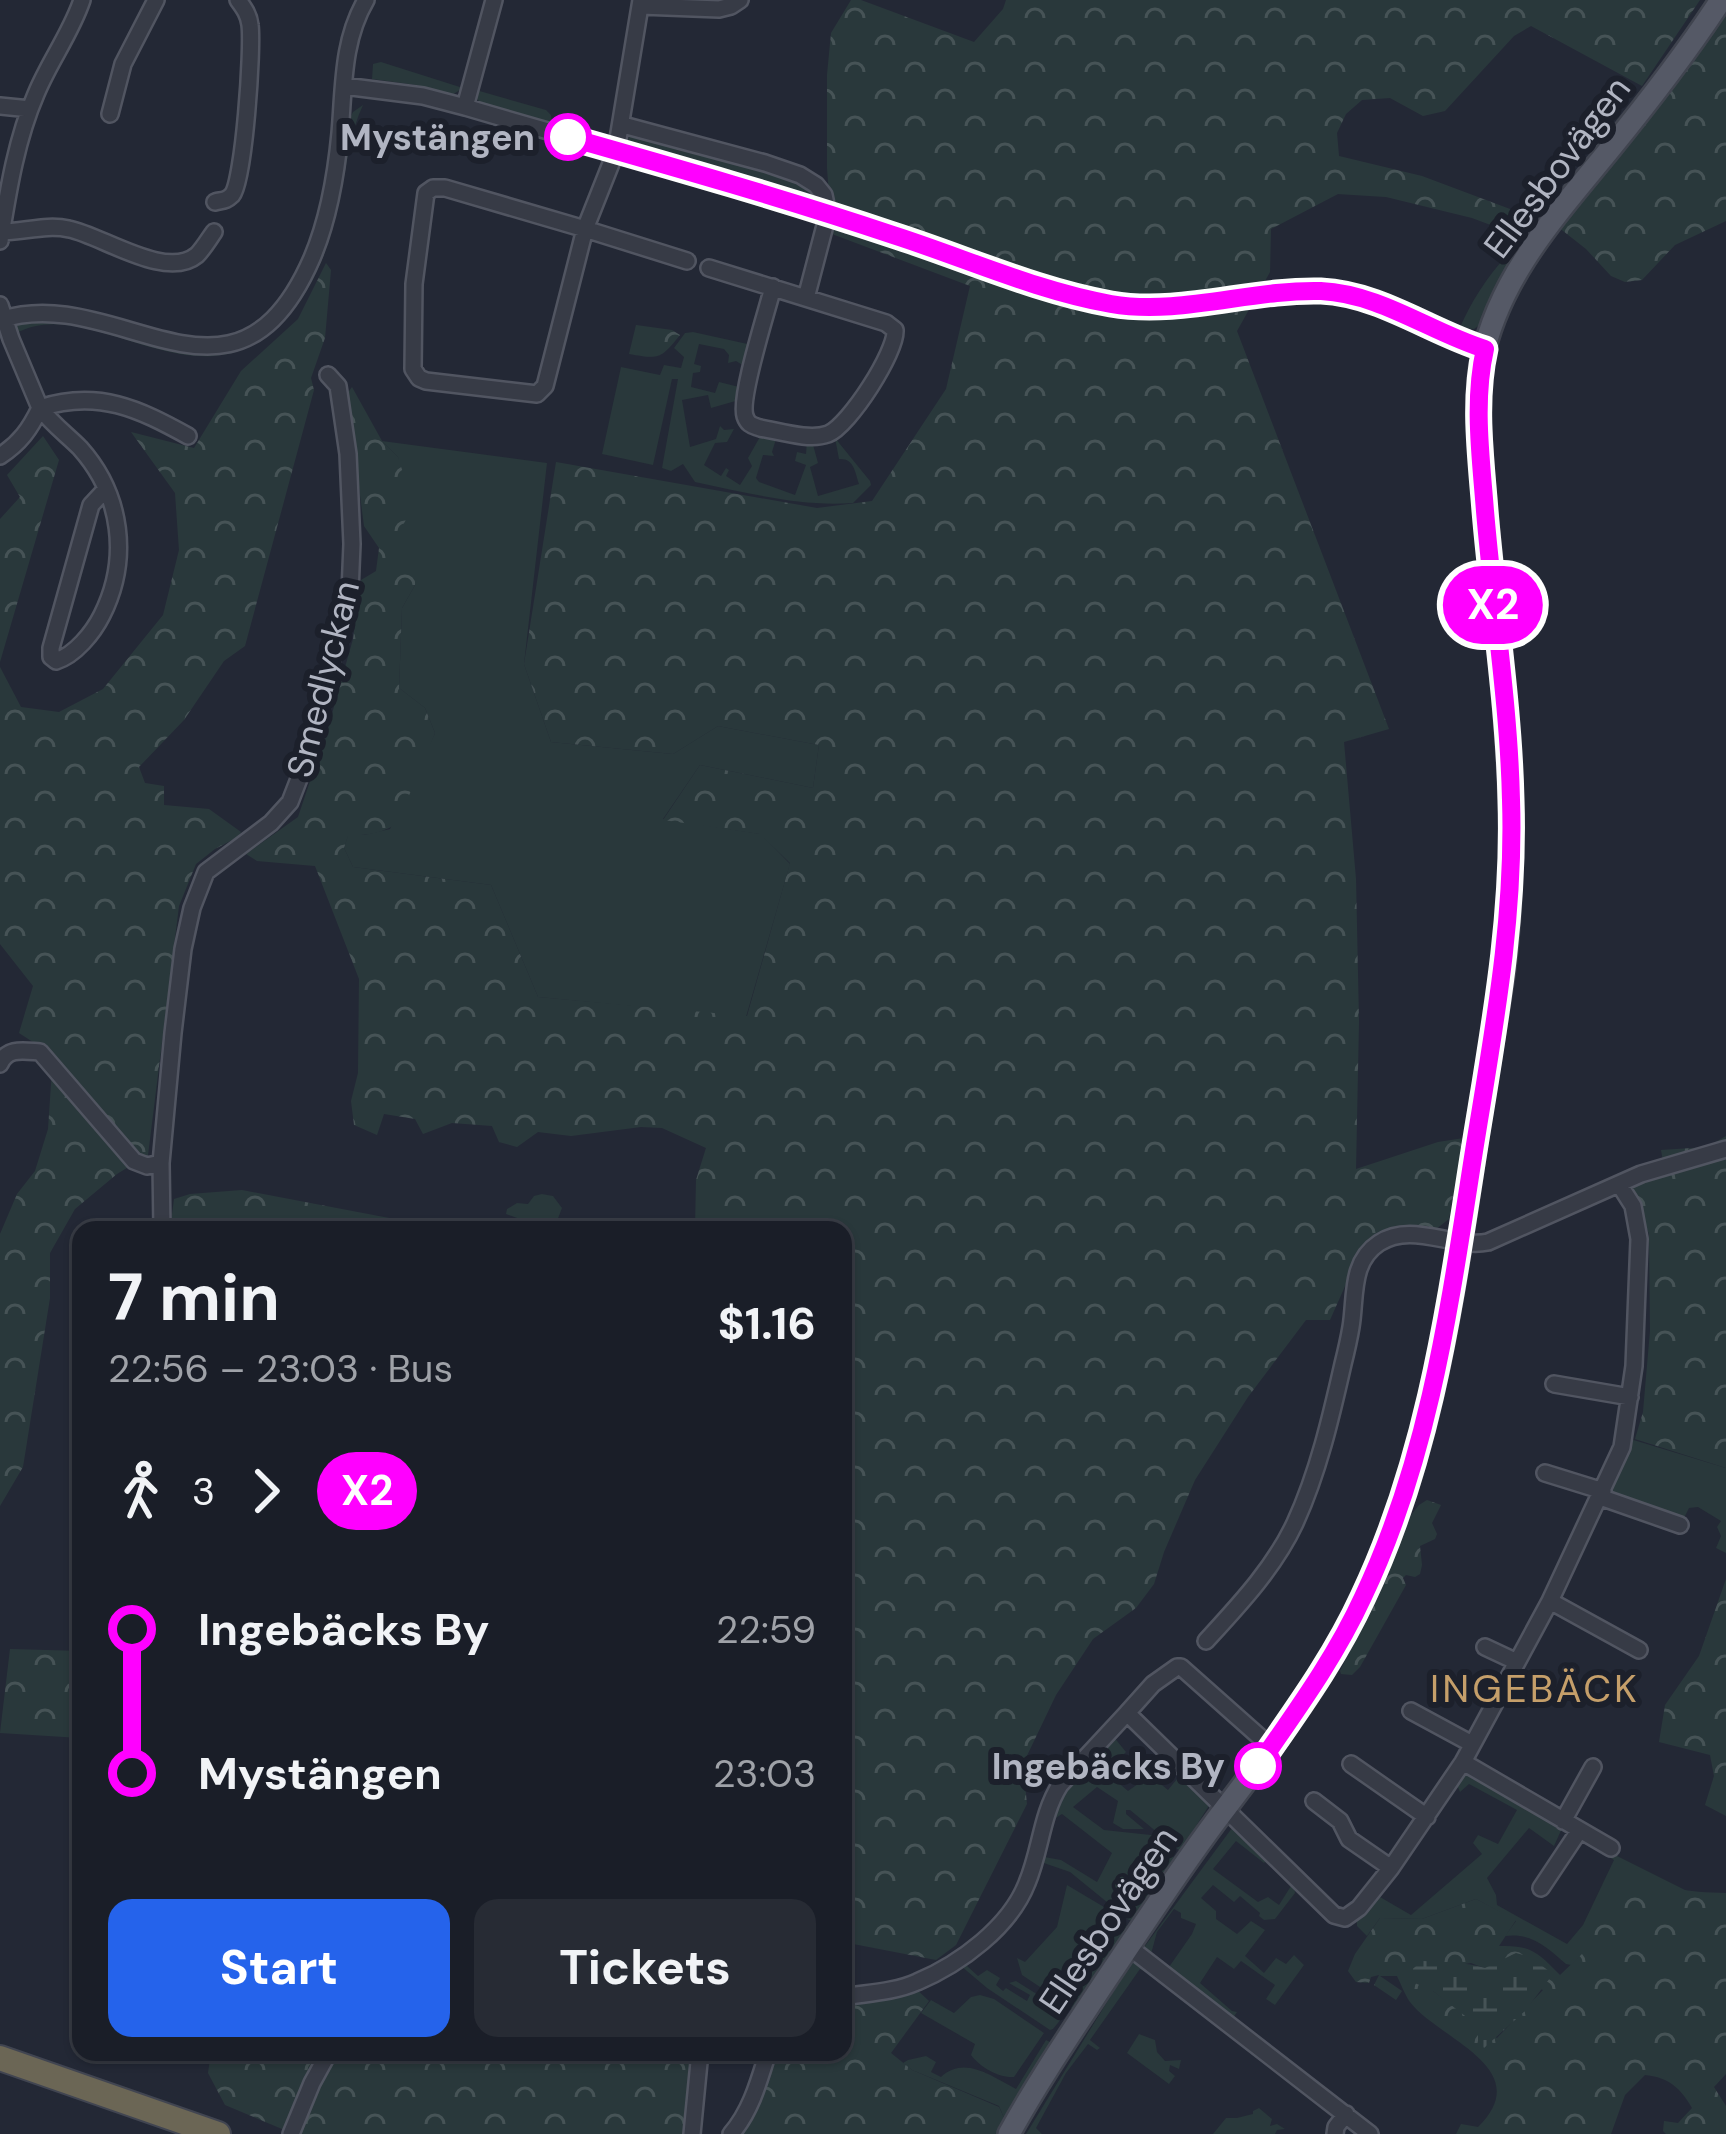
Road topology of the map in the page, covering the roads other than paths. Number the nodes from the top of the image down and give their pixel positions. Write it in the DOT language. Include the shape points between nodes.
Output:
graph roads {
  1 [pos="82,0"];
  2 [pos="156,0"];
  3 [pos="238,0"];
  4 [pos="367,0"];
  5 [pos="494,0"];
  6 [pos="740,0"];
  7 [pos="1721,0"];
  8 [pos="641,3"];
  9 [pos="344,86"];
  10 [pos="0,106"];
  11 [pos="465,107"];
  12 [pos="30,110"];
  13 [pos="110,114"];
  14 [pos="622,125"];
  15 [pos="616,151"];
  16 [pos="215,202"];
  17 [pos="829,214"];
  18 [pos="585,229"];
  19 [pos="2,232"];
  20 [pos="214,232"];
  21 [pos="0,241"];
  22 [pos="687,261"];
  23 [pos="710,268"];
  24 [pos="773,287"];
  25 [pos="806,298"];
  26 [pos="1,314"];
  27 [pos="1485,349"];
  28 [pos="328,375"];
  29 [pos="40,408"];
  30 [pos="188,436"];
  31 [pos="0,456"];
  32 [pos="104,490"];
  33 [pos="3,1052"];
  34 [pos="1726,1149"];
  35 [pos="161,1163"];
  36 [pos="1619,1184"];
  37 [pos="162,1221"];
  38 [pos="1461,1242"];
  39 [pos="1554,1384"];
  40 [pos="1630,1397"];
  41 [pos="1544,1473"];
  42 [pos="1602,1494"];
  43 [pos="1680,1525"];
  44 [pos="1550,1601"];
  45 [pos="1206,1641"];
  46 [pos="1485,1646"];
  47 [pos="1639,1650"];
  48 [pos="1517,1662"];
  49 [pos="1411,1711"];
  50 [pos="1126,1713"];
  51 [pos="1472,1744"];
  52 [pos="1271,1747"];
  53 [pos="1463,1762"];
  54 [pos="1351,1765"];
  55 [pos="1593,1767"];
  56 [pos="1314,1801"];
  57 [pos="1226,1809"];
  58 [pos="1427,1817"];
  59 [pos="1563,1821"];
  60 [pos="1579,1831"];
  61 [pos="1611,1848"];
  62 [pos="1391,1868"];
  63 [pos="1541,1888"];
  64 [pos="1129,1947"];
  65 [pos="852,1995"];
  66 [pos="0,2059"];
  67 [pos="323,2061"];
  68 [pos="699,2061"];
  69 [pos="765,2061"];
  70 [pos="1346,2114"];
  71 [pos="218,2134"];
  72 [pos="291,2134"];
  73 [pos="692,2134"];
  74 [pos="731,2134"];
  75 [pos="1009,2134"];
  76 [pos="1335,2134"];
  77 [pos="1370,2134"];
  1 -- 12 [label="street"];
  2 -- 13 [label="street" via="123,64"];
  3 -- 16 [label="street" via="251,29 248,92 235,191"];
  4 -- 9 [label="street" via="350,33"];
  5 -- 11 [label="street"];
  6 -- 8 [label="street" via="719,9"];
  7 -- 27 [label="main road, Ellesbovägen" via="1532,247 1499,303"];
  8 -- 14 [label="street"];
  9 -- 11 [label="street"];
  9 -- 26 [label="street" via="324,224 300,285 263,325 197,347 70,315"];
  10 -- 12 [label="street"];
  11 -- 15 [label="street"];
  12 -- 19 [label="street"];
  14 -- 15 [label="street"];
  14 -- 17 [label="street" via="800,175 820,189"];
  15 -- 17 [label="street"];
  15 -- 18 [label="street"];
  17 -- 25 [label="street"];
  17 -- 27 [label="street" via="1108,303 1325,291 1382,305"];
  18 -- 18 [label="street" via="430,189 414,284 417,376 542,392"];
  18 -- 22 [label="street"];
  19 -- 20 [label="street" via="71,229 176,262 195,256"];
  19 -- 21 [label="street"];
  23 -- 24 [label="street"];
  24 -- 25 [label="street"];
  24 -- 25 [label="street" via="745,414 760,428 821,436 840,426 880,372 896,332"];
  26 -- 29 [label="street"];
  27 -- 38 [label="main road, Ellesbovägen" via="1479,421 1511,881"];
  28 -- 35 [label="street, Smedlyckan" via="338,386 348,454 350,592 290,802 216,862 197,892 183,949"];
  29 -- 30 [label="street" via="112,403"];
  29 -- 31 [label="street"];
  29 -- 32 [label="street" via="95,467"];
  32 -- 32 [label="street" via="119,527 117,573 97,626 56,661 54,635 91,505"];
  33 -- 35 [label="street" via="40,1052 134,1161"];
  34 -- 36 [label="street"];
  35 -- 37 [label="street, Smedlyckan"];
  36 -- 38 [label="street" via="1489,1242"];
  36 -- 40 [label="street" via="1639,1240"];
  38 -- 45 [label="street" via="1402,1234 1380,1242 1362,1262 1325,1436 1295,1523"];
  38 -- 52 [label="main road, Ellesbovägen" via="1428,1416 1388,1540 1340,1643"];
  39 -- 40 [label="street"];
  40 -- 42 [label="street" via="1622,1447"];
  41 -- 42 [label="street"];
  42 -- 43 [label="street"];
  42 -- 44 [label="street"];
  44 -- 47 [label="street"];
  44 -- 48 [label="street"];
  46 -- 48 [label="street"];
  48 -- 51 [label="street"];
  49 -- 51 [label="street"];
  50 -- 52 [label="street" via="1181,1667"];
  50 -- 57 [label="street"];
  50 -- 65 [label="street" via="1053,1795 1033,1869 1006,1918 914,1984"];
  51 -- 53 [label="street"];
  52 -- 57 [label="main road, Ellesbovägen"];
  53 -- 58 [label="street"];
  53 -- 59 [label="street"];
  54 -- 58 [label="street"];
  55 -- 59 [label="street"];
  56 -- 62 [label="street"];
  57 -- 62 [label="street" via="1340,1918 1355,1913"];
  57 -- 64 [label="main road, Ellesbovägen"];
  58 -- 62 [label="street"];
  59 -- 60 [label="street"];
  60 -- 61 [label="street"];
  60 -- 63 [label="street"];
  64 -- 70 [label="street"];
  64 -- 75 [label="main road, Ellesbovägen"];
  66 -- 71 [label="highway"];
  67 -- 72 [label="street"];
  68 -- 73 [label="street"];
  69 -- 74 [label="street"];
  70 -- 76 [label="street"];
  70 -- 77 [label="street"];
}
